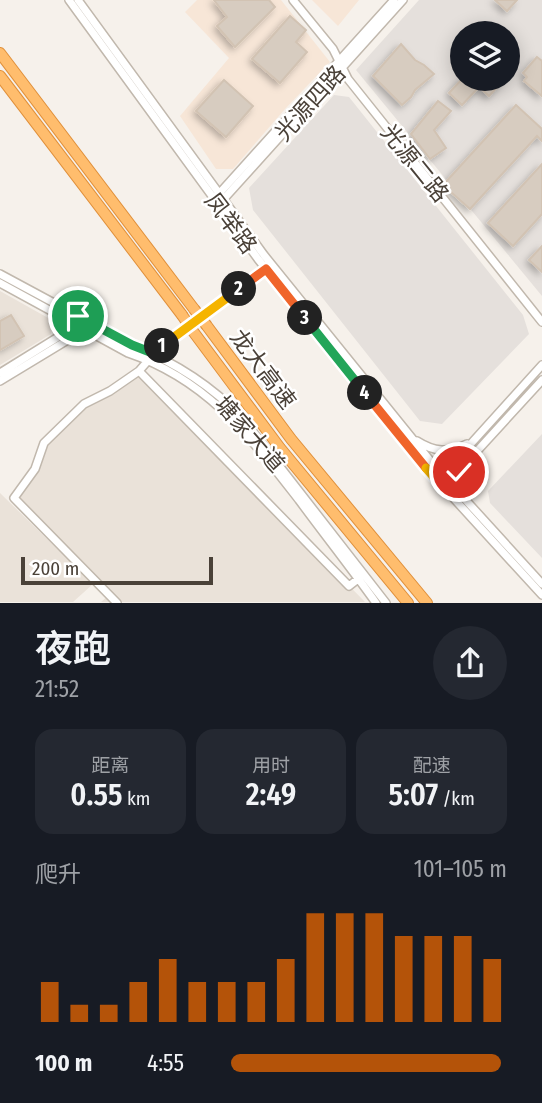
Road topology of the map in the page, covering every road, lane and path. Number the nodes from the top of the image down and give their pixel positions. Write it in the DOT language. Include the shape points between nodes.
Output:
graph roads {
  1 [pos="69,0"];
  2 [pos="78,0"];
  3 [pos="293,0"];
  4 [pos="394,0"];
  5 [pos="403,0"];
  6 [pos="0,53"];
  7 [pos="341,64"];
  8 [pos="0,76"];
  9 [pos="218,199"];
  10 [pos="266,269"];
  11 [pos="0,274"];
  12 [pos="0,283"];
  13 [pos="80,322"];
  14 [pos="542,323"];
  15 [pos="155,354"];
  16 [pos="148,360"];
  17 [pos="542,365"];
  18 [pos="139,371"];
  19 [pos="0,373"];
  20 [pos="542,380"];
  21 [pos="0,381"];
  22 [pos="408,433"];
  23 [pos="475,439"];
  24 [pos="443,481"];
  25 [pos="358,579"];
  26 [pos="542,584"];
  27 [pos="542,595"];
  28 [pos="424,599"];
  29 [pos="408,602"];
  30 [pos="117,603"];
  31 [pos="376,603"];
  32 [pos="386,603"];
  1 -- 9 [label="street, 凤举路"];
  2 -- 9 [label="street, 凤举路"];
  3 -- 7 [label="street, 光源二路"];
  4 -- 7 [label="street, 光源四路"];
  5 -- 7 [label="street, 光源四路"];
  6 -- 28 [label="highway, 龙大高速, bridge" via="291,439"];
  7 -- 9 [label="street, 光源四路"];
  7 -- 14 [label="street, 光源二路" via="348,79"];
  8 -- 29 [label="highway, 龙大高速, bridge" via="280,448"];
  9 -- 10 [label="street, 凤举路"];
  9 -- 22 [label="street, 凤举路"];
  10 -- 15 [label="street"];
  10 -- 24 [label="street, 凤举路"];
  11 -- 13 [label="street, 塘家大道"];
  12 -- 13 [label="street, 塘家大道"];
  13 -- 15 [label="street, 塘家大道"];
  13 -- 16 [label="street, 塘家大道" via="128,353"];
  13 -- 19 [label="street"];
  13 -- 21 [label="street" via="68,340"];
  15 -- 16 [label="street"];
  15 -- 32 [label="street, 塘家大道" via="204,383 230,405"];
  16 -- 18 [label="street"];
  16 -- 25 [label="street, 塘家大道" via="202,391 226,412"];
  17 -- 23 [label="street"];
  18 -- 25 [label="street" via="349,586"];
  18 -- 30 [label="street" via="84,404 44,443 36,469 14,498"];
  20 -- 24 [label="street"];
  22 -- 23 [label="street" via="428,448 442,451 455,450"];
  22 -- 24 [label="street, 凤举路"];
  23 -- 24 [label="street"];
  24 -- 26 [label="street, 凤举路"];
  24 -- 27 [label="street, 凤举路"];
  25 -- 31 [label="street, 塘家大道"];
}
